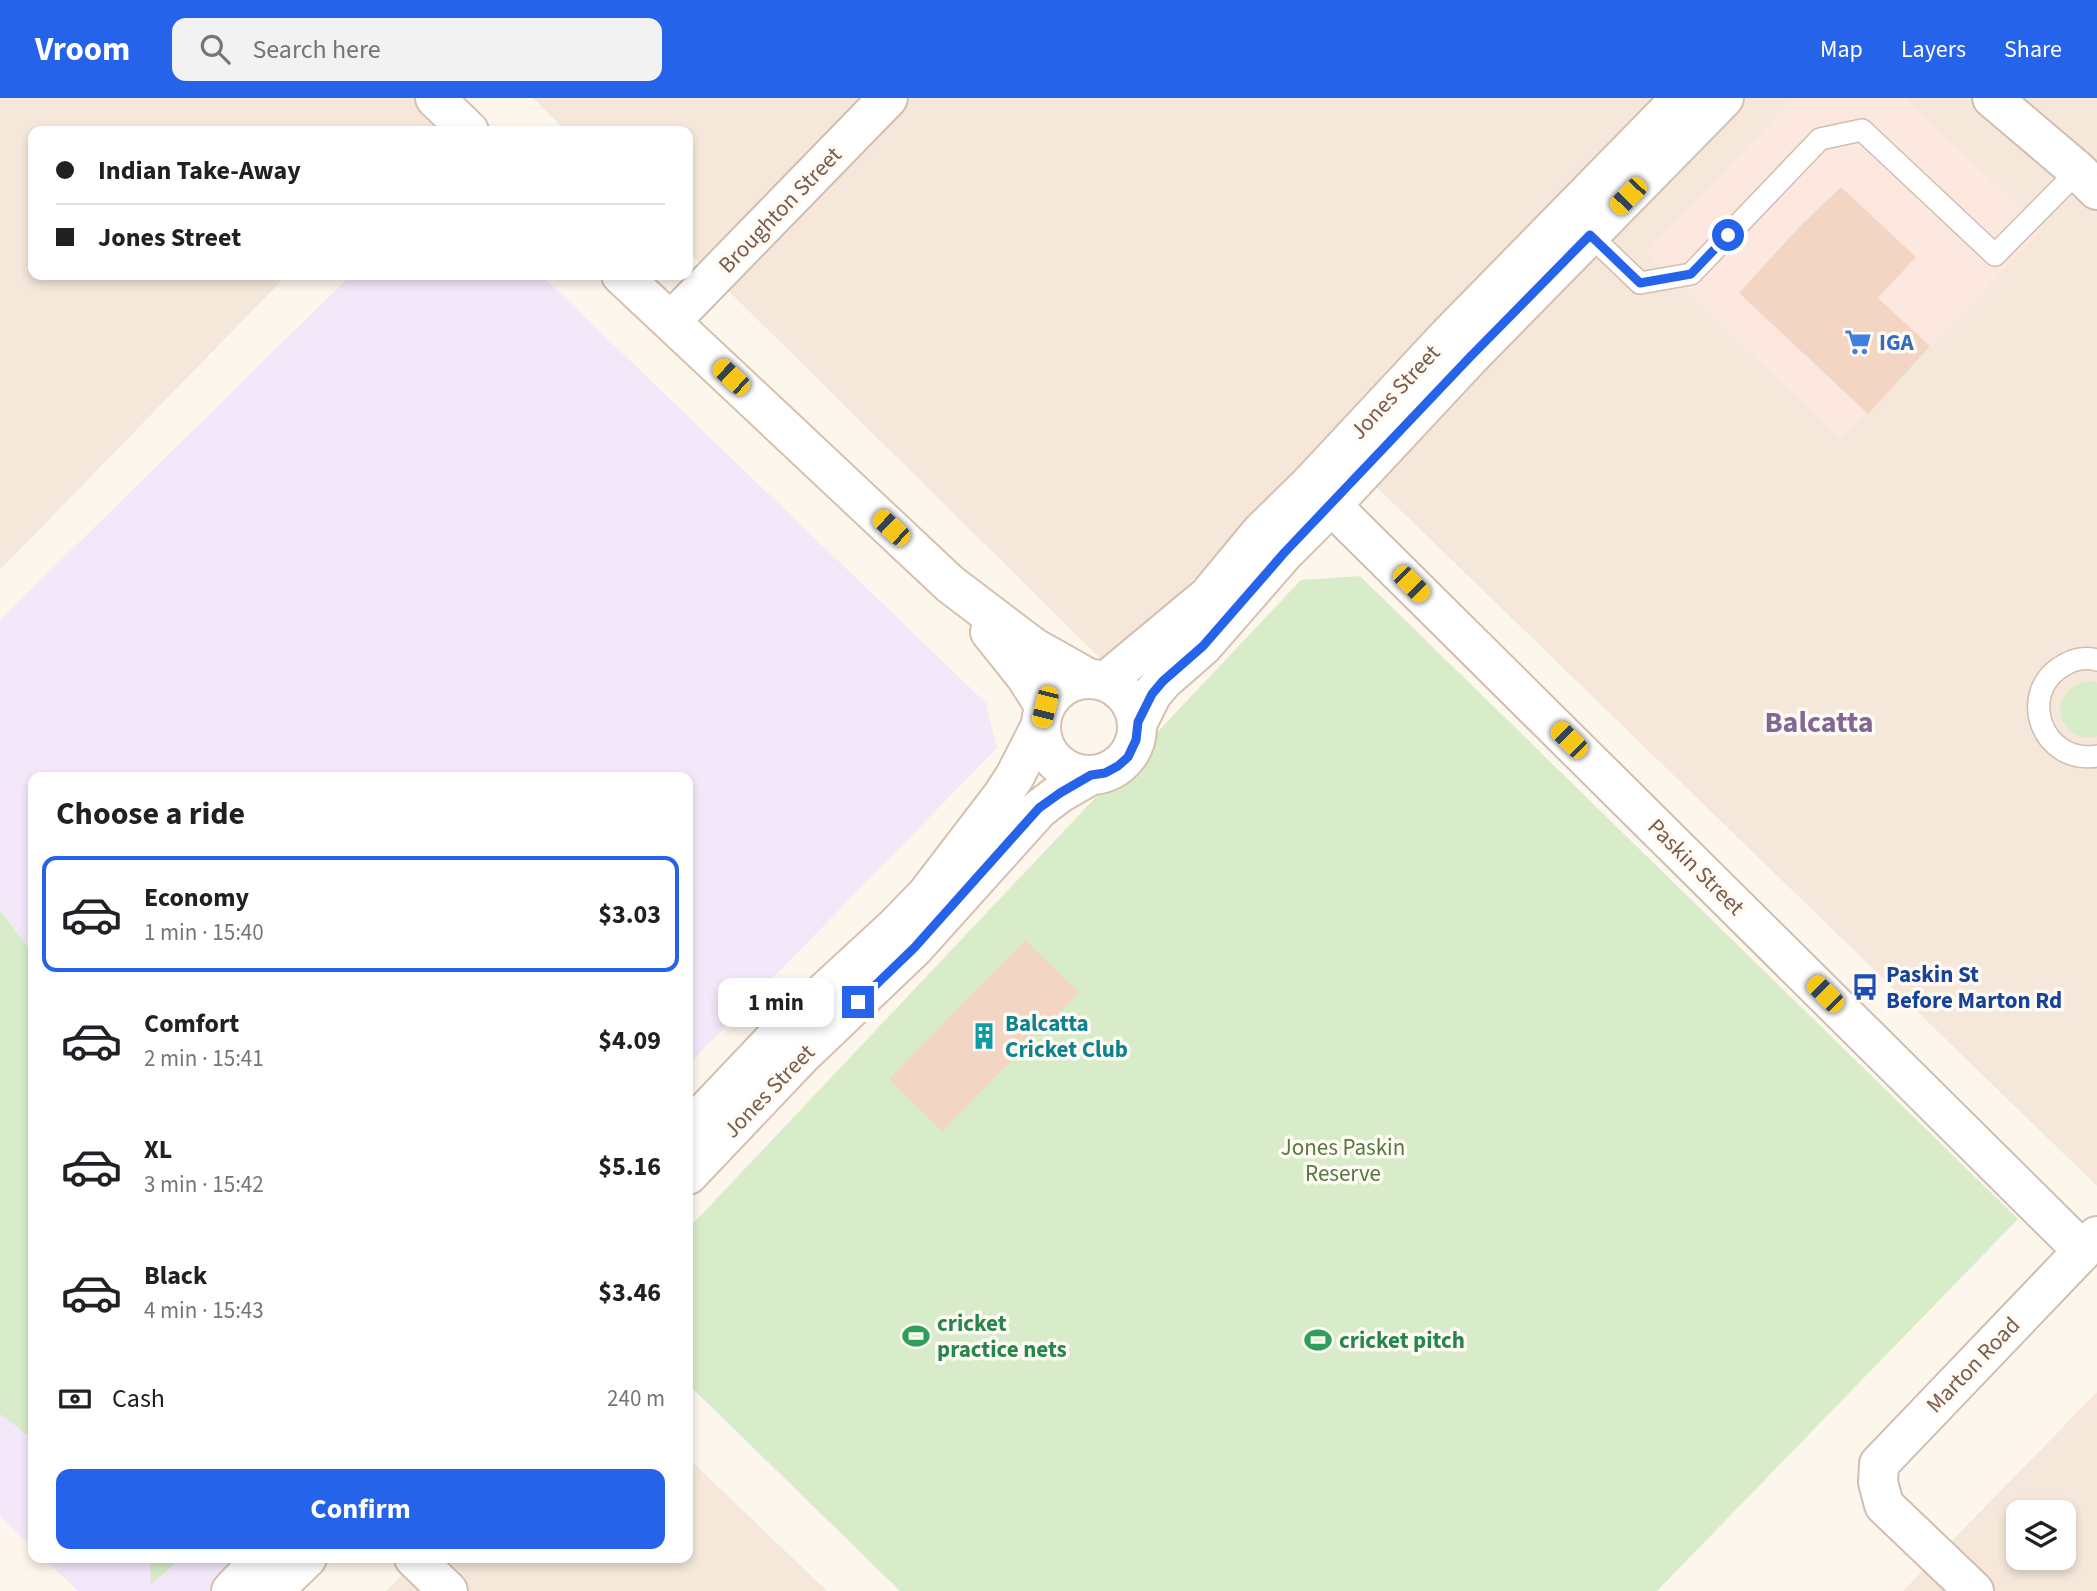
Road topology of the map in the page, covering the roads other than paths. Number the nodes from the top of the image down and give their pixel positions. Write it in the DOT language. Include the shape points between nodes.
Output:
graph roads {
  1 [pos="435,98"];
  2 [pos="888,98"];
  3 [pos="1681,98"];
  4 [pos="1724,98"];
  5 [pos="1992,98"];
  6 [pos="464,126"];
  7 [pos="2088,181"];
  8 [pos="1590,235"];
  9 [pos="626,280"];
  10 [pos="671,321"];
  11 [pos="1321,494"];
  12 [pos="950,584"];
  13 [pos="2097,660"];
  14 [pos="1097,680"];
  15 [pos="1043,716"];
  16 [pos="1138,722"];
  17 [pos="2097,756"];
  18 [pos="1091,775"];
  19 [pos="693,1125"];
  20 [pos="693,1170"];
  21 [pos="2090,1243"];
  22 [pos="257,1563"];
  23 [pos="302,1563"];
  24 [pos="419,1563"];
  25 [pos="230,1591"];
  26 [pos="273,1591"];
  27 [pos="448,1591"];
  28 [pos="1974,1591"];
  1 -- 6 [label="street"];
  2 -- 10 [label="street, Broughton Street"];
  3 -- 11 [label="street, Jones Street" via="1448,336"];
  4 -- 8 [label="street, Jones Street"];
  5 -- 7 [label="street"];
  7 -- 8 [label="lane" via="1995,255 1862,130 1820,139 1691,274 1640,283"];
  8 -- 11 [label="street, Jones Street" via="1470,357"];
  9 -- 10 [label="street"];
  10 -- 12 [label="street"];
  11 -- 14 [label="street, Jones Street" via="1261,532 1208,596"];
  11 -- 16 [label="street, Jones Street" via="1284,553 1203,646 1163,681"];
  11 -- 21 [label="street, Paskin Street"];
  12 -- 14 [label="street" via="1033,647"];
  12 -- 15 [label="street" via="1026,677"];
  13 -- 17 [label="lane" via="2074,660 2059,668 2042,689 2038,706 2040,723 2061,750 2077,757"];
  14 -- 15 [label="street" via="1070,682 1055,692"];
  14 -- 16 [label="street" via="1121,690 1133,705"];
  15 -- 18 [label="street" via="1043,740 1049,754 1075,773"];
  15 -- 19 [label="street, Jones Street" via="1027,755 1002,796 927,894 780,1033"];
  16 -- 18 [label="street" via="1128,757 1105,773"];
  18 -- 20 [label="street, Jones Street" via="1039,808 914,948 802,1055"];
  21 -- 28 [label="street, Marton Road" via="1879,1464 1884,1505"];
  22 -- 25 [label="street"];
  23 -- 26 [label="street"];
  24 -- 27 [label="street"];
}
